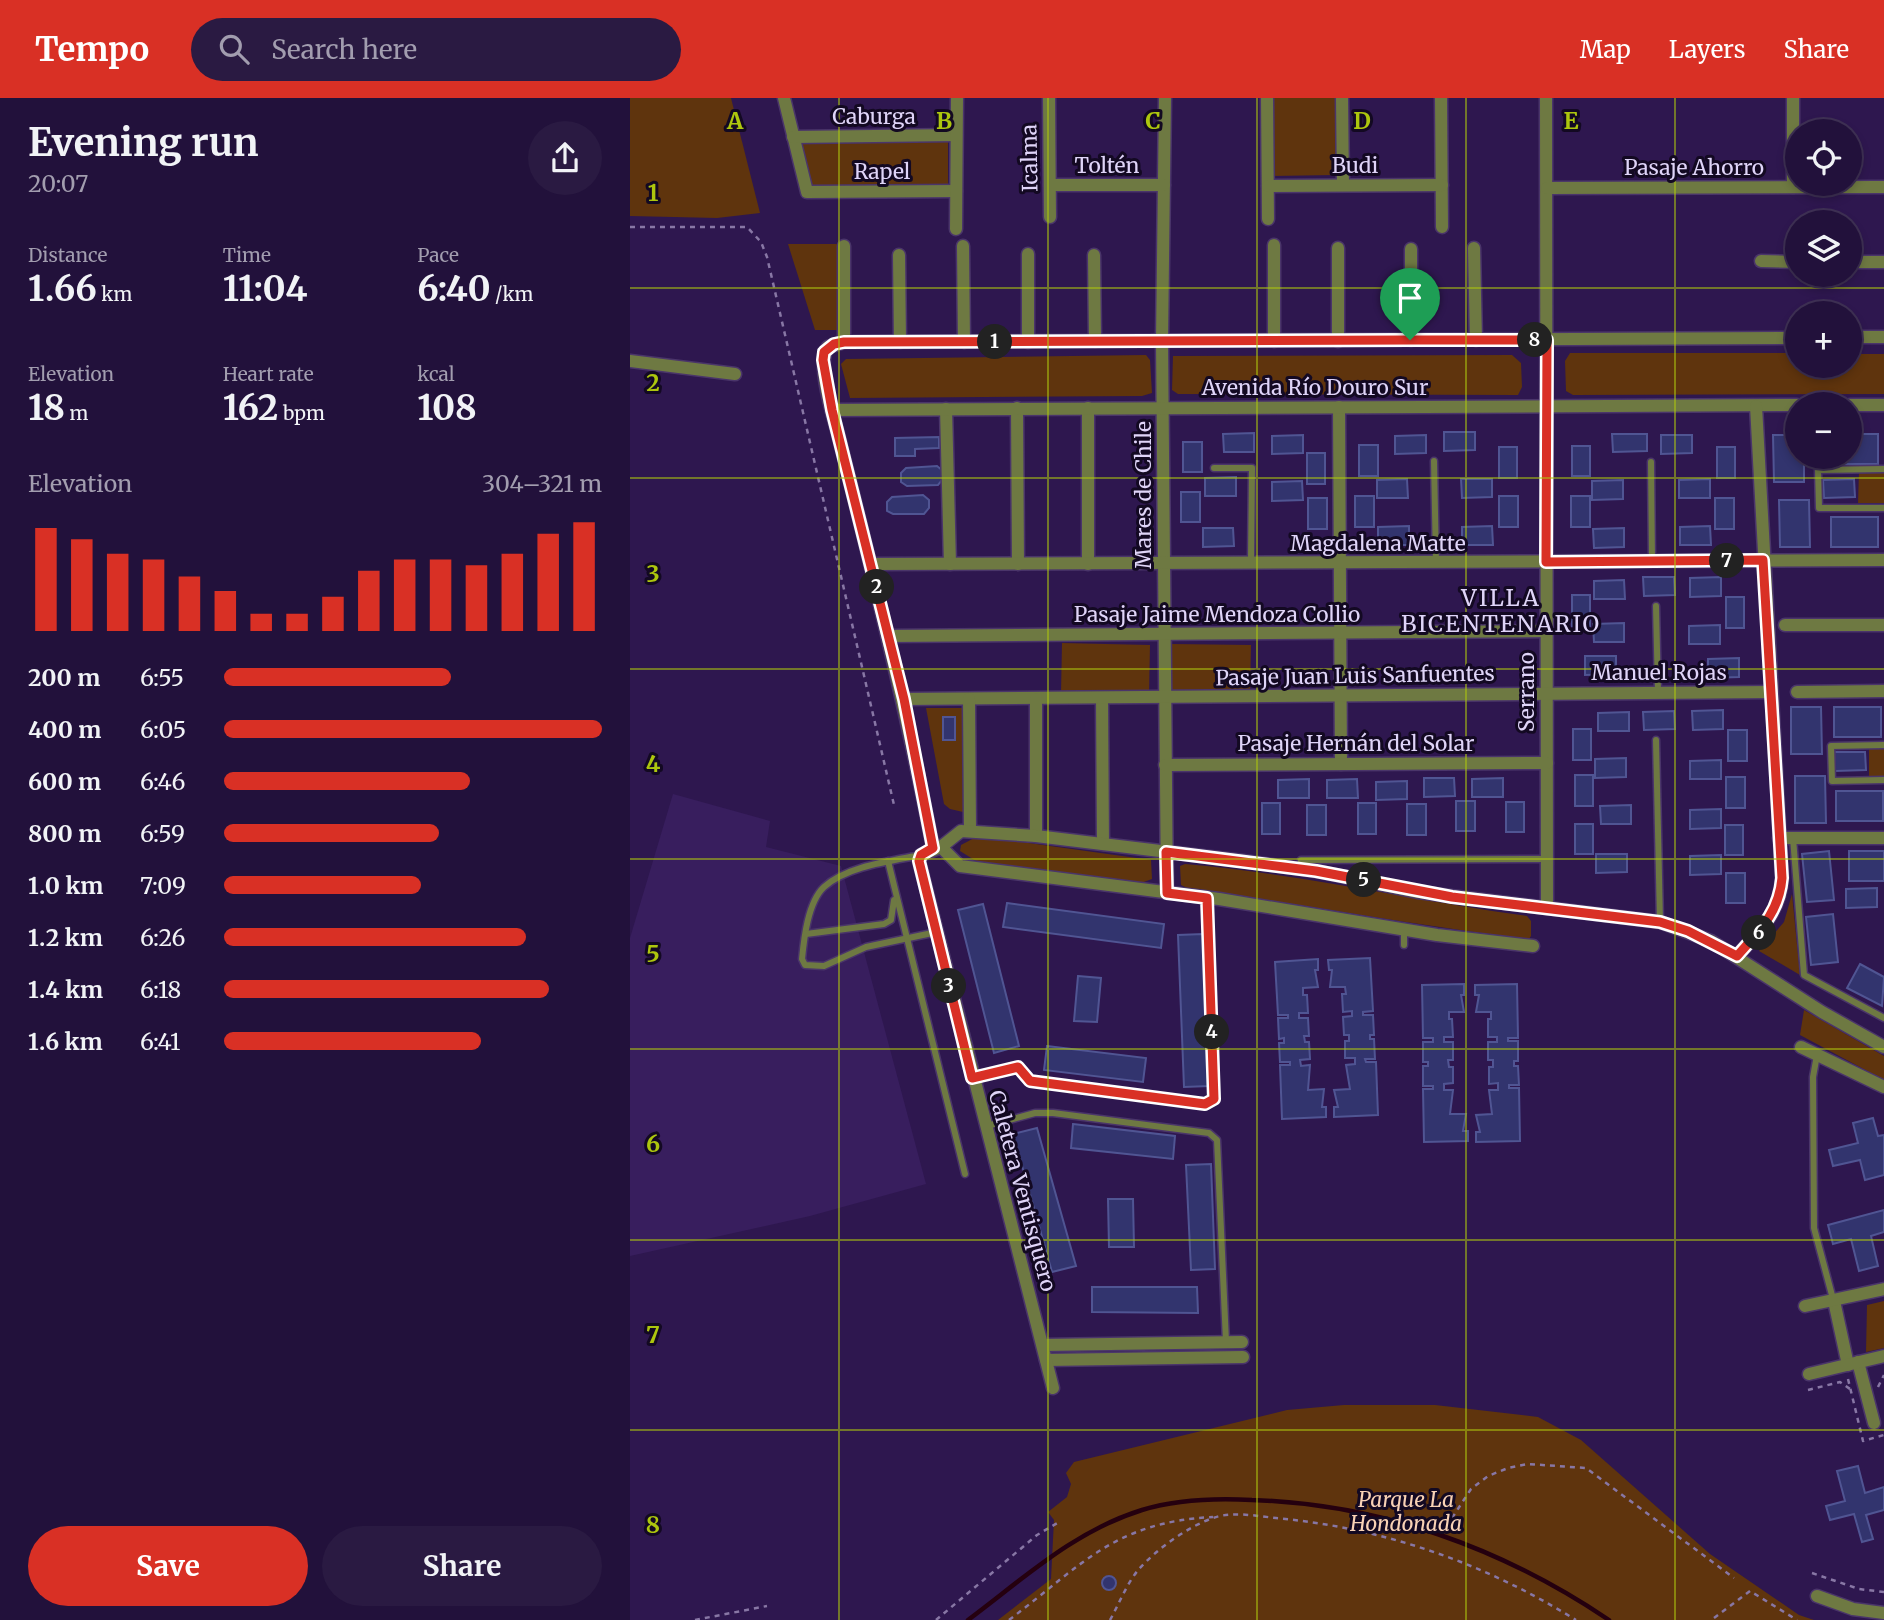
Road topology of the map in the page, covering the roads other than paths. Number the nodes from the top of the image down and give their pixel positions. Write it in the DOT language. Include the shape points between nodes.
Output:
graph roads {
  1 [pos="784,98"];
  2 [pos="957,98"];
  3 [pos="1049,98"];
  4 [pos="1165,98"];
  5 [pos="1267,98"];
  6 [pos="1342,98"];
  7 [pos="1441,98"];
  8 [pos="1546,98"];
  9 [pos="1793,98"];
  10 [pos="1793,119"];
  11 [pos="956,135"];
  12 [pos="793,136"];
  13 [pos="1050,185"];
  14 [pos="1164,185"];
  15 [pos="1343,185"];
  16 [pos="1442,185"];
  17 [pos="1268,186"];
  18 [pos="1785,187"];
  19 [pos="1862,187"];
  20 [pos="1884,187"];
  21 [pos="1547,188"];
  22 [pos="956,191"];
  23 [pos="1050,217"];
  24 [pos="1268,219"];
  25 [pos="1442,227"];
  26 [pos="956,229"];
  27 [pos="1274,245"];
  28 [pos="844,246"];
  29 [pos="963,246"];
  30 [pos="1338,248"];
  31 [pos="1410,248"];
  32 [pos="1475,248"];
  33 [pos="1028,254"];
  34 [pos="899,255"];
  35 [pos="1094,255"];
  36 [pos="1760,261"];
  37 [pos="1785,262"];
  38 [pos="1862,262"];
  39 [pos="1884,262"];
  40 [pos="1862,337"];
  41 [pos="1884,337"];
  42 [pos="1785,338"];
  43 [pos="1410,340"];
  44 [pos="1476,340"];
  45 [pos="1547,340"];
  46 [pos="1095,341"];
  47 [pos="1162,341"];
  48 [pos="1274,341"];
  49 [pos="1338,341"];
  50 [pos="844,342"];
  51 [pos="900,342"];
  52 [pos="964,342"];
  53 [pos="1028,342"];
  54 [pos="630,361"];
  55 [pos="734,374"];
  56 [pos="1756,405"];
  57 [pos="1785,405"];
  58 [pos="1862,405"];
  59 [pos="1884,405"];
  60 [pos="1339,407"];
  61 [pos="1547,407"];
  62 [pos="1017,408"];
  63 [pos="1088,408"];
  64 [pos="1163,408"];
  65 [pos="946,409"];
  66 [pos="832,410"];
  67 [pos="1433,461"];
  68 [pos="1651,463"];
  69 [pos="1214,468"];
  70 [pos="1884,469"];
  71 [pos="1884,508"];
  72 [pos="1763,560"];
  73 [pos="1884,560"];
  74 [pos="1651,561"];
  75 [pos="1546,562"];
  76 [pos="1251,563"];
  77 [pos="1339,563"];
  78 [pos="1436,563"];
  79 [pos="872,564"];
  80 [pos="950,564"];
  81 [pos="1018,564"];
  82 [pos="1088,564"];
  83 [pos="1164,564"];
  84 [pos="1656,606"];
  85 [pos="1785,625"];
  86 [pos="1884,625"];
  87 [pos="1547,631"];
  88 [pos="1339,634"];
  89 [pos="1163,635"];
  90 [pos="888,636"];
  91 [pos="1884,691"];
  92 [pos="1547,692"];
  93 [pos="1771,692"];
  94 [pos="1797,692"];
  95 [pos="1658,693"];
  96 [pos="1340,695"];
  97 [pos="1163,697"];
  98 [pos="1102,698"];
  99 [pos="904,699"];
  100 [pos="969,699"];
  101 [pos="1036,699"];
  102 [pos="1656,740"];
  103 [pos="1884,745"];
  104 [pos="1547,763"];
  105 [pos="1341,764"];
  106 [pos="1165,765"];
  107 [pos="1884,780"];
  108 [pos="970,829"];
  109 [pos="1036,836"];
  110 [pos="1779,838"];
  111 [pos="1793,838"];
  112 [pos="1884,838"];
  113 [pos="1103,844"];
  114 [pos="937,848"];
  115 [pos="1166,852"];
  116 [pos="921,855"];
  117 [pos="1547,859"];
  118 [pos="888,862"];
  119 [pos="1301,868"];
  120 [pos="894,886"];
  121 [pos="1167,893"];
  122 [pos="1207,898"];
  123 [pos="1547,908"];
  124 [pos="1660,922"];
  125 [pos="1404,929"];
  126 [pos="937,932"];
  127 [pos="806,934"];
  128 [pos="906,939"];
  129 [pos="1404,945"];
  130 [pos="1533,946"];
  131 [pos="1737,956"];
  132 [pos="1884,1018"];
  133 [pos="1801,1047"];
  134 [pos="1884,1047"];
  135 [pos="1817,1055"];
  136 [pos="972,1078"];
  137 [pos="1884,1087"];
  138 [pos="985,1126"];
  139 [pos="965,1174"];
  140 [pos="1884,1289"];
  141 [pos="1834,1301"];
  142 [pos="1805,1306"];
  143 [pos="1226,1342"];
  144 [pos="1242,1342"];
  145 [pos="1043,1345"];
  146 [pos="1884,1356"];
  147 [pos="1226,1357"];
  148 [pos="1243,1357"];
  149 [pos="1046,1360"];
  150 [pos="1853,1364"];
  151 [pos="1810,1374"];
  152 [pos="1053,1388"];
  153 [pos="1874,1423"];
  154 [pos="1817,1596"];
  155 [pos="1884,1613"];
  1 -- 12 [label="street"];
  2 -- 11 [label="street"];
  3 -- 13 [label="street, Icalma"];
  4 -- 14 [label="street, Mares de Chile"];
  5 -- 17 [label="street"];
  6 -- 15 [label="street"];
  7 -- 16 [label="street"];
  8 -- 21 [label="street, Serrano"];
  9 -- 10 [label="street"];
  11 -- 12 [label="street, Caburga"];
  11 -- 22 [label="street"];
  12 -- 22 [label="street, Rapel" via="807,192"];
  13 -- 14 [label="street, Toltén"];
  13 -- 23 [label="street, Icalma"];
  14 -- 47 [label="street, Mares de Chile"];
  15 -- 16 [label="street, Budi"];
  15 -- 17 [label="street, Budi"];
  16 -- 25 [label="street"];
  17 -- 24 [label="street"];
  18 -- 21 [label="street, Pasaje Ahorro"];
  19 -- 20 [label="street, Pasaje Ahorro"];
  21 -- 45 [label="street, Serrano"];
  22 -- 26 [label="street"];
  27 -- 48 [label="street"];
  28 -- 50 [label="street"];
  29 -- 52 [label="street"];
  30 -- 49 [label="street"];
  31 -- 43 [label="street"];
  32 -- 44 [label="street"];
  33 -- 53 [label="street"];
  34 -- 51 [label="street"];
  35 -- 46 [label="street"];
  36 -- 37 [label="street"];
  38 -- 39 [label="street"];
  40 -- 41 [label="street"];
  42 -- 45 [label="street"];
  43 -- 44 [label="street"];
  43 -- 49 [label="street"];
  44 -- 45 [label="street"];
  45 -- 61 [label="street, Serrano"];
  46 -- 47 [label="street"];
  46 -- 53 [label="street"];
  47 -- 48 [label="street"];
  47 -- 64 [label="street, Mares de Chile"];
  48 -- 49 [label="street"];
  50 -- 51 [label="street"];
  50 -- 66 [label="street" via="828,347 823,360"];
  51 -- 52 [label="street"];
  52 -- 53 [label="street"];
  54 -- 55 [label="street"];
  56 -- 57 [label="street, Avenida Río Douro Sur"];
  56 -- 61 [label="street, Avenida Río Douro Sur"];
  56 -- 72 [label="street"];
  58 -- 59 [label="street"];
  60 -- 61 [label="street, Avenida Río Douro Sur"];
  60 -- 64 [label="street, Avenida Río Douro Sur"];
  60 -- 77 [label="street"];
  61 -- 75 [label="street, Serrano"];
  62 -- 63 [label="street, Avenida Río Douro Sur"];
  62 -- 65 [label="street, Avenida Río Douro Sur"];
  62 -- 81 [label="street"];
  63 -- 64 [label="street, Avenida Río Douro Sur"];
  63 -- 82 [label="street"];
  64 -- 83 [label="street, Mares de Chile"];
  65 -- 66 [label="street, Avenida Río Douro Sur"];
  65 -- 80 [label="street"];
  66 -- 79 [label="street"];
  67 -- 78 [label="lane"];
  68 -- 74 [label="lane"];
  69 -- 76 [label="lane" via="1252,468"];
  70 -- 71 [label="lane" via="1818,470 1819,508"];
  72 -- 73 [label="street, Magdalena Matte"];
  72 -- 74 [label="street, Magdalena Matte"];
  72 -- 93 [label="street"];
  74 -- 75 [label="street, Magdalena Matte"];
  75 -- 78 [label="street, Magdalena Matte"];
  75 -- 87 [label="street, Serrano"];
  76 -- 77 [label="street, Magdalena Matte"];
  76 -- 83 [label="street, Magdalena Matte"];
  77 -- 78 [label="street, Magdalena Matte"];
  77 -- 88 [label="street"];
  79 -- 80 [label="street, Magdalena Matte"];
  79 -- 90 [label="street"];
  80 -- 81 [label="street, Magdalena Matte"];
  81 -- 82 [label="street, Magdalena Matte"];
  82 -- 83 [label="street, Magdalena Matte"];
  83 -- 89 [label="street, Mares de Chile"];
  84 -- 95 [label="lane"];
  85 -- 86 [label="street"];
  87 -- 88 [label="street, Pasaje Jaime Mendoza Collio"];
  87 -- 92 [label="street, Serrano"];
  88 -- 89 [label="street, Pasaje Jaime Mendoza Collio"];
  88 -- 96 [label="street"];
  89 -- 90 [label="street, Pasaje Jaime Mendoza Collio"];
  89 -- 97 [label="street, Mares de Chile"];
  90 -- 99 [label="street"];
  91 -- 94 [label="street"];
  92 -- 95 [label="street, Manuel Rojas"];
  92 -- 96 [label="street, Pasaje Juan Luis Sanfuentes"];
  92 -- 104 [label="street, Serrano"];
  93 -- 95 [label="street, Manuel Rojas"];
  93 -- 110 [label="street"];
  96 -- 97 [label="street, Pasaje Juan Luis Sanfuentes"];
  96 -- 105 [label="street"];
  97 -- 98 [label="street, Pasaje Juan Luis Sanfuentes"];
  97 -- 106 [label="street, Mares de Chile"];
  98 -- 101 [label="street, Pasaje Juan Luis Sanfuentes"];
  98 -- 113 [label="street"];
  99 -- 100 [label="street, Pasaje Juan Luis Sanfuentes"];
  99 -- 114 [label="street"];
  100 -- 101 [label="street, Pasaje Juan Luis Sanfuentes"];
  100 -- 108 [label="street"];
  101 -- 109 [label="street"];
  102 -- 124 [label="lane"];
  103 -- 107 [label="lane" via="1831,746 1832,780"];
  104 -- 105 [label="street, Pasaje Hernán del Solar"];
  104 -- 117 [label="street, Serrano"];
  105 -- 106 [label="street, Pasaje Hernán del Solar"];
  106 -- 115 [label="street, Mares de Chile"];
  108 -- 109 [label="street"];
  108 -- 114 [label="street"];
  109 -- 113 [label="street"];
  110 -- 111 [label="street"];
  110 -- 131 [label="street" via="1782,878 1778,904"];
  111 -- 112 [label="street"];
  111 -- 132 [label="lane" via="1804,975"];
  113 -- 115 [label="street"];
  114 -- 116 [label="street"];
  114 -- 121 [label="street" via="960,866"];
  115 -- 119 [label="street"];
  115 -- 121 [label="street, Mares de Chile"];
  116 -- 118 [label="lane"];
  116 -- 126 [label="street, Caletera Ventisquero"];
  117 -- 119 [label="lane" via="1301,860"];
  117 -- 123 [label="street, Serrano"];
  118 -- 120 [label="lane"];
  118 -- 127 [label="lane" via="852,872 824,887"];
  119 -- 123 [label="street" via="1418,892"];
  120 -- 127 [label="lane" via="895,911 884,924"];
  120 -- 128 [label="lane"];
  121 -- 122 [label="street"];
  122 -- 125 [label="street"];
  122 -- 136 [label="lane" via="1214,1099 1205,1104 1030,1081 1018,1067"];
  123 -- 124 [label="street"];
  124 -- 131 [label="street"];
  125 -- 129 [label="lane"];
  125 -- 130 [label="street"];
  126 -- 128 [label="lane"];
  126 -- 136 [label="street, Caletera Ventisquero"];
  127 -- 128 [label="lane" via="802,958 815,967 866,947"];
  128 -- 139 [label="lane"];
  131 -- 134 [label="street" via="1822,1013"];
  133 -- 135 [label="street"];
  135 -- 137 [label="street"];
  135 -- 141 [label="lane" via="1812,1077 1814,1228"];
  136 -- 138 [label="street, Caletera Ventisquero"];
  138 -- 143 [label="lane" via="1053,1112 1209,1133 1217,1140"];
  138 -- 145 [label="street, Caletera Ventisquero"];
  140 -- 141 [label="street"];
  141 -- 142 [label="street"];
  141 -- 150 [label="street"];
  143 -- 144 [label="street"];
  143 -- 145 [label="street"];
  143 -- 147 [label="street"];
  145 -- 149 [label="street, Caletera Ventisquero"];
  146 -- 150 [label="street"];
  147 -- 148 [label="street"];
  147 -- 149 [label="street"];
  149 -- 152 [label="street, Caletera Ventisquero"];
  150 -- 151 [label="street"];
  150 -- 153 [label="street"];
  154 -- 155 [label="street" via="1853,1609"];
}
